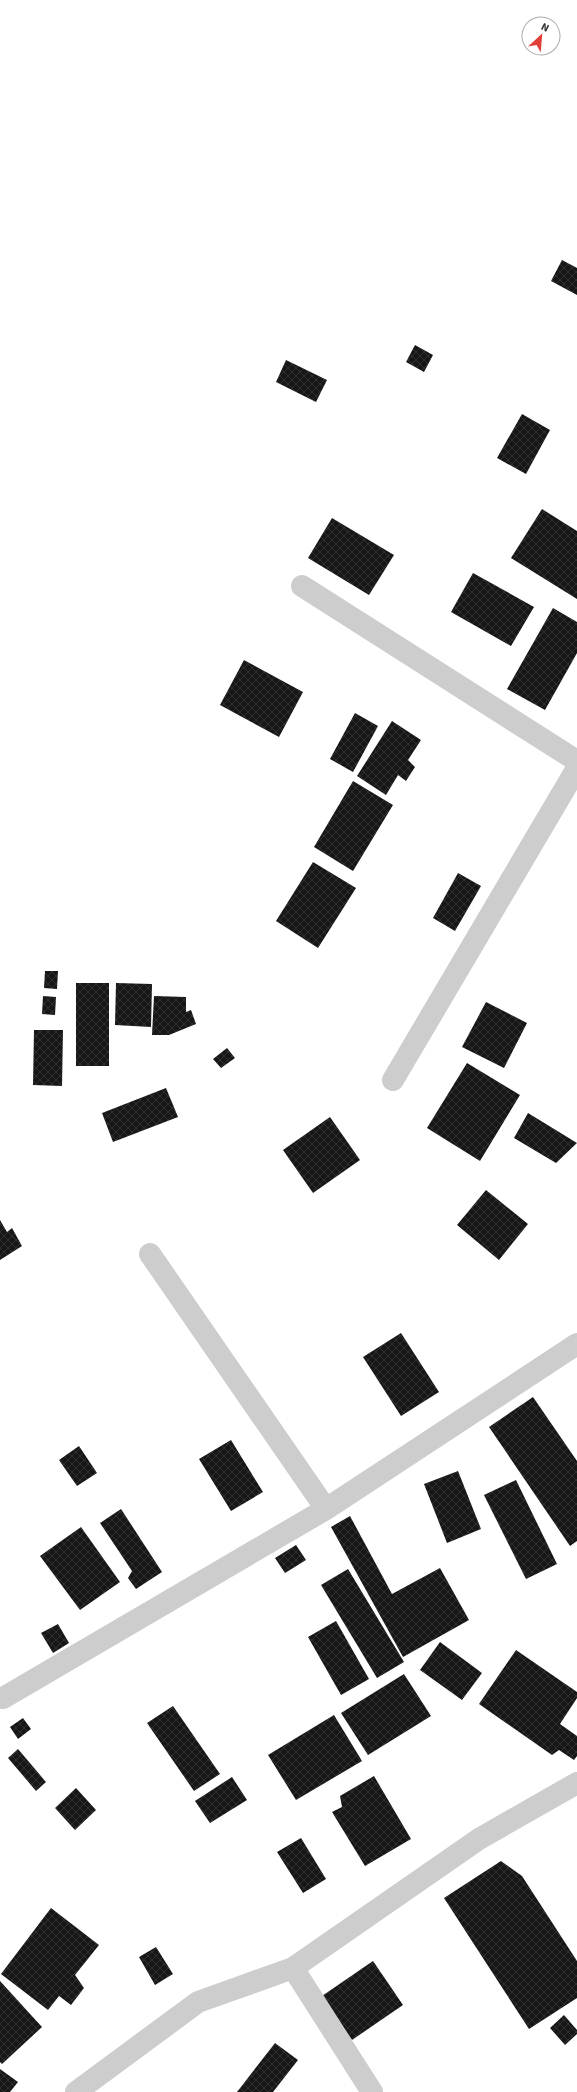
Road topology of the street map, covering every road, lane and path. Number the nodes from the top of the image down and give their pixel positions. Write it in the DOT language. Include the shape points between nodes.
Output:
graph roads {
  1 [pos="302,586"];
  2 [pos="577,761"];
  3 [pos="577,768"];
  4 [pos="393,1080"];
  5 [pos="150,1254"];
  6 [pos="577,1344"];
  7 [pos="326,1509"];
  8 [pos="3,1698"];
  9 [pos="577,1783"];
  10 [pos="293,1968"];
  11 [pos="76,2092"];
  12 [pos="372,2092"];
  1 -- 2 [label="street"];
  3 -- 4 [label="street"];
  5 -- 7 [label="street"];
  6 -- 7 [label="street"];
  7 -- 8 [label="street"];
  9 -- 10 [label="street" via="479,1839"];
  10 -- 11 [label="street" via="198,2002"];
  10 -- 12 [label="street"];
}
